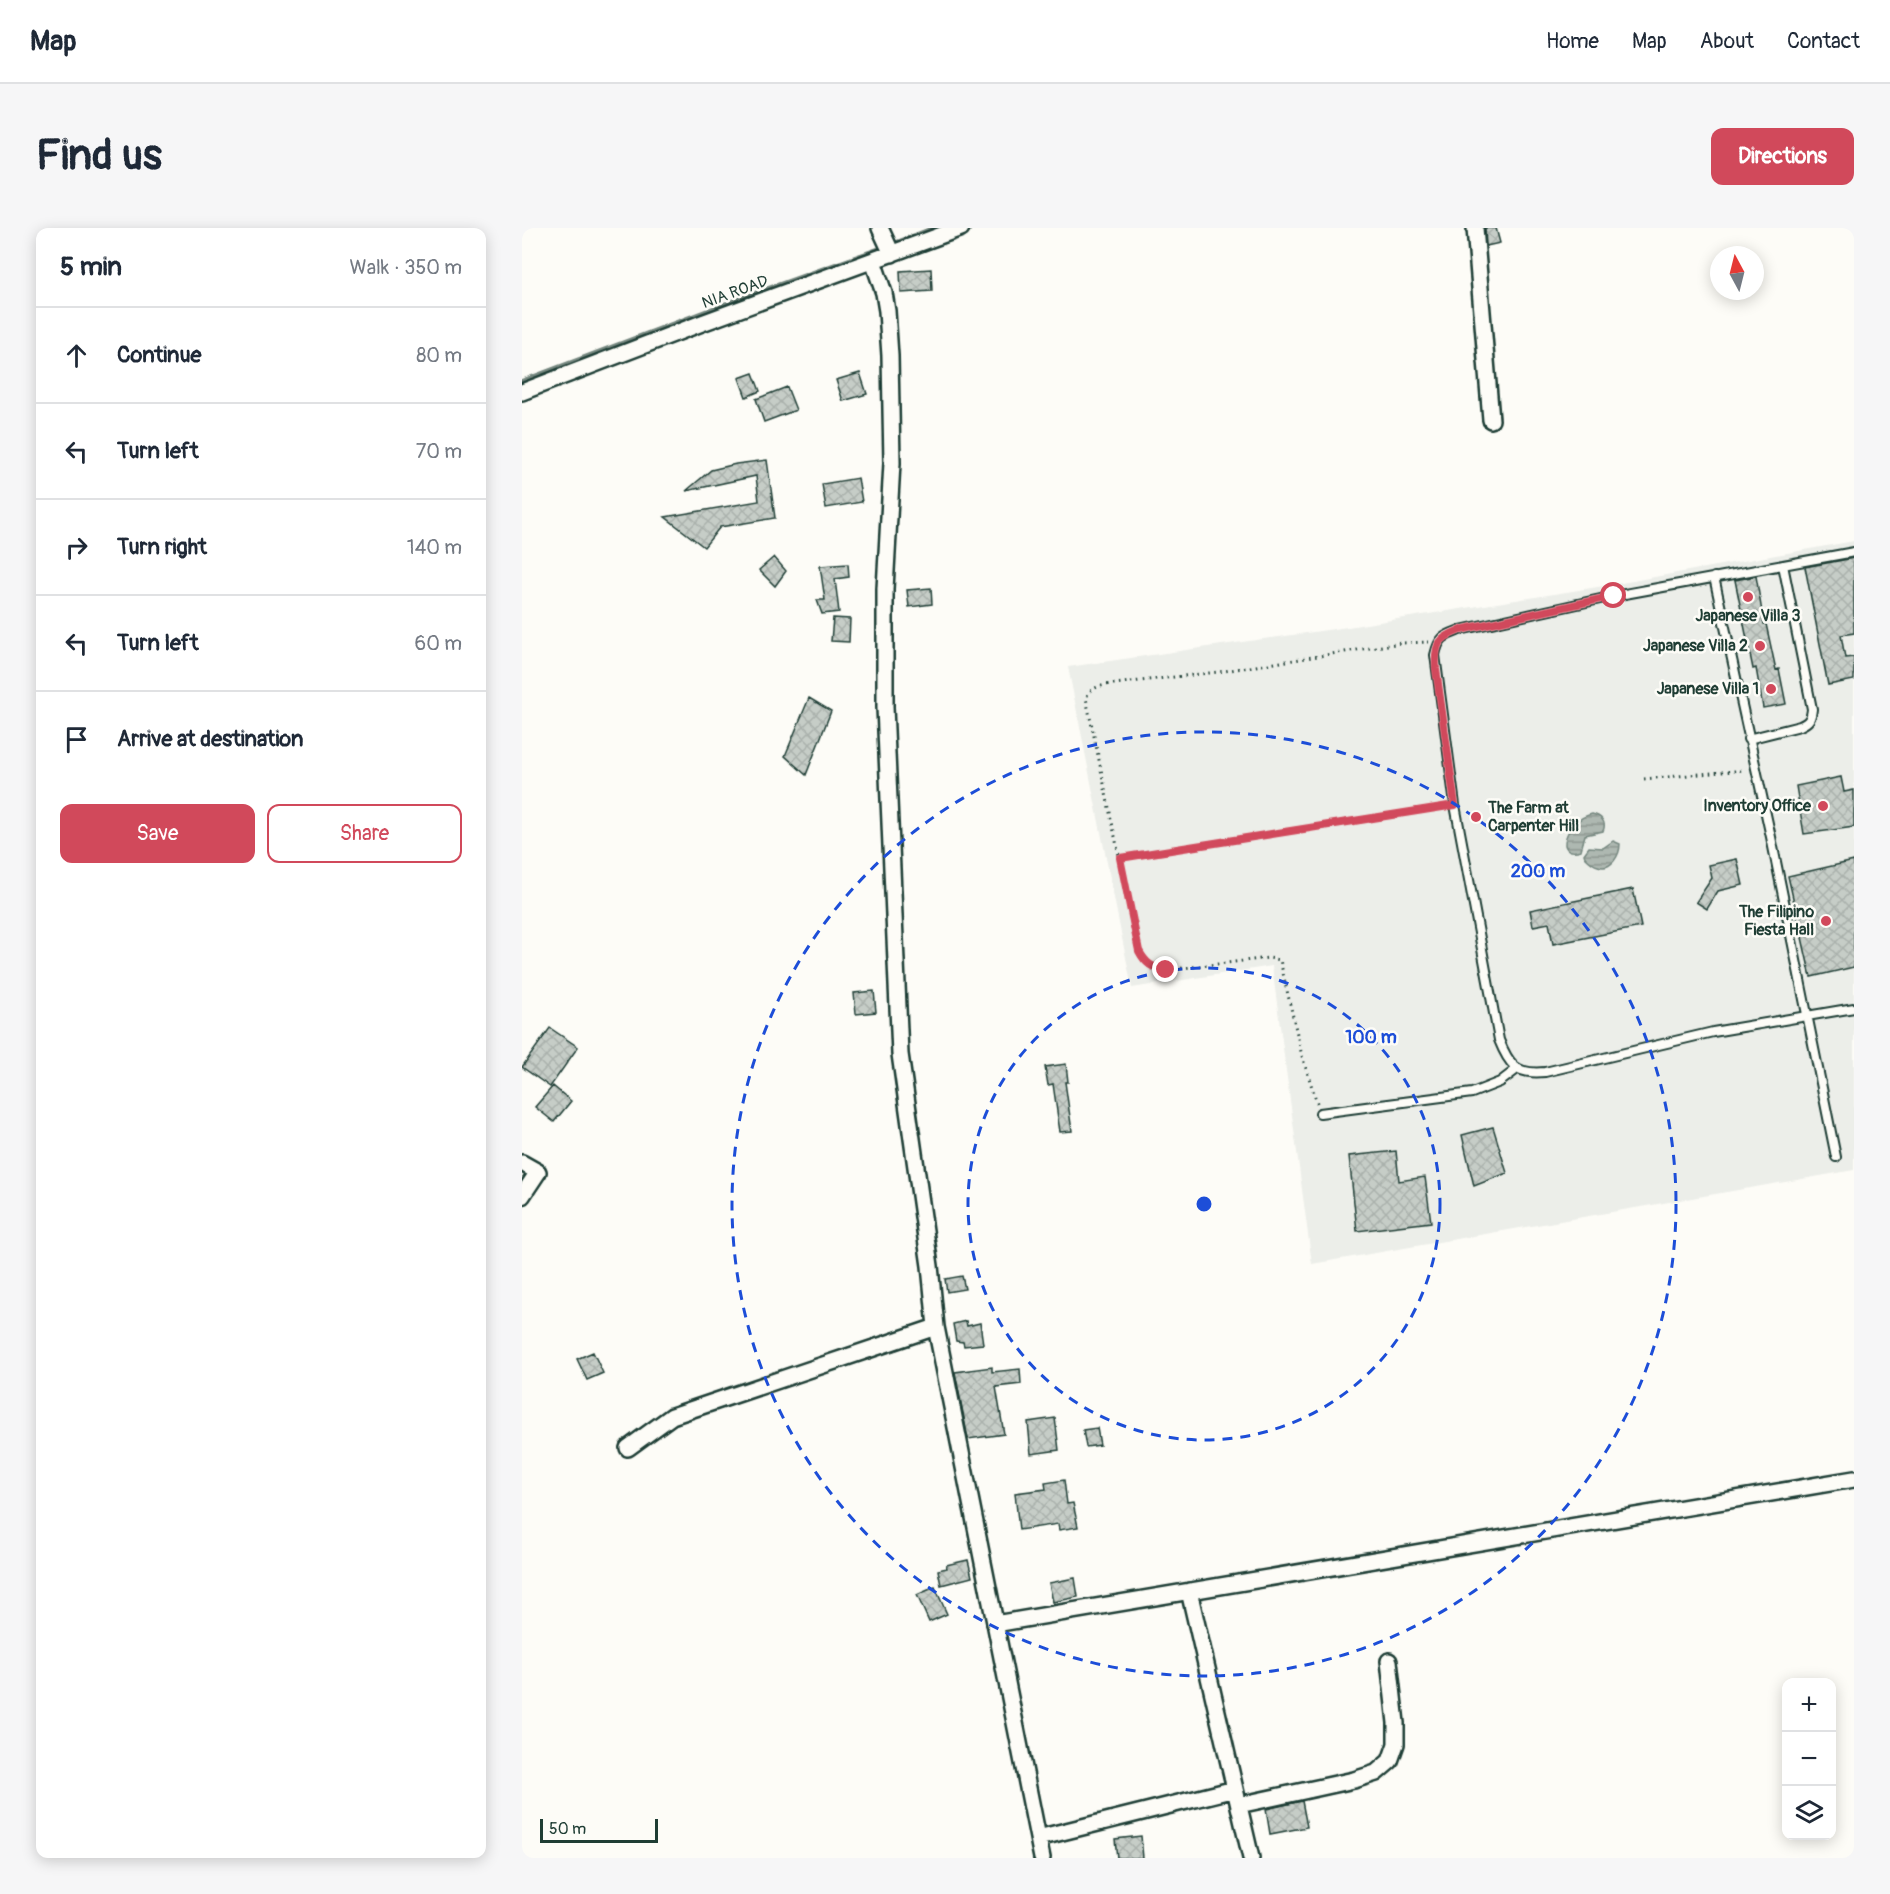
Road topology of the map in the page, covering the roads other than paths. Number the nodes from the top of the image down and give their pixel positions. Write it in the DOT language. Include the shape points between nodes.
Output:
graph roads {
  1 [pos="880,228"];
  2 [pos="961,228"];
  3 [pos="1475,228"];
  4 [pos="892,254"];
  5 [pos="873,261"];
  6 [pos="522,392"];
  7 [pos="1491,420"];
  8 [pos="1854,552"];
  9 [pos="1783,565"];
  10 [pos="1714,577"];
  11 [pos="1748,739"];
  12 [pos="1854,1008"];
  13 [pos="1808,1016"];
  14 [pos="1517,1069"];
  15 [pos="1320,1113"];
  16 [pos="1836,1157"];
  17 [pos="522,1163"];
  18 [pos="522,1196"];
  19 [pos="936,1328"];
  20 [pos="628,1448"];
  21 [pos="1854,1479"];
  22 [pos="1189,1591"];
  23 [pos="995,1624"];
  24 [pos="1389,1661"];
  25 [pos="1235,1789"];
  26 [pos="1239,1805"];
  27 [pos="1038,1838"];
  28 [pos="1042,1858"];
  29 [pos="1251,1858"];
  1 -- 4 [label="street"];
  2 -- 4 [label="street, NIA ROAD"];
  3 -- 7 [label="street"];
  4 -- 5 [label="street, NIA ROAD"];
  5 -- 6 [label="street, NIA ROAD"];
  5 -- 19 [label="street" via="884,293 890,356 892,463 886,560 885,707 900,1054"];
  8 -- 9 [label="lane"];
  9 -- 10 [label="lane"];
  9 -- 11 [label="lane" via="1811,717 1800,726"];
  10 -- 11 [label="lane"];
  10 -- 14 [label="lane" via="1460,630 1438,643 1436,669 1455,805 1499,1040 1507,1059"];
  11 -- 13 [label="lane"];
  12 -- 13 [label="lane"];
  13 -- 14 [label="lane" via="1713,1032 1545,1072"];
  13 -- 16 [label="lane"];
  14 -- 15 [label="lane" via="1500,1082 1472,1093"];
  17 -- 18 [label="street" via="538,1172"];
  19 -- 20 [label="street" via="672,1416"];
  19 -- 23 [label="street"];
  21 -- 22 [label="street"];
  22 -- 23 [label="street"];
  22 -- 25 [label="street"];
  23 -- 27 [label="street"];
  24 -- 26 [label="street" via="1396,1723 1396,1744 1390,1761 1376,1773 1354,1780"];
  25 -- 26 [label="street"];
  25 -- 27 [label="street"];
  26 -- 29 [label="street"];
  27 -- 28 [label="street"];
}
